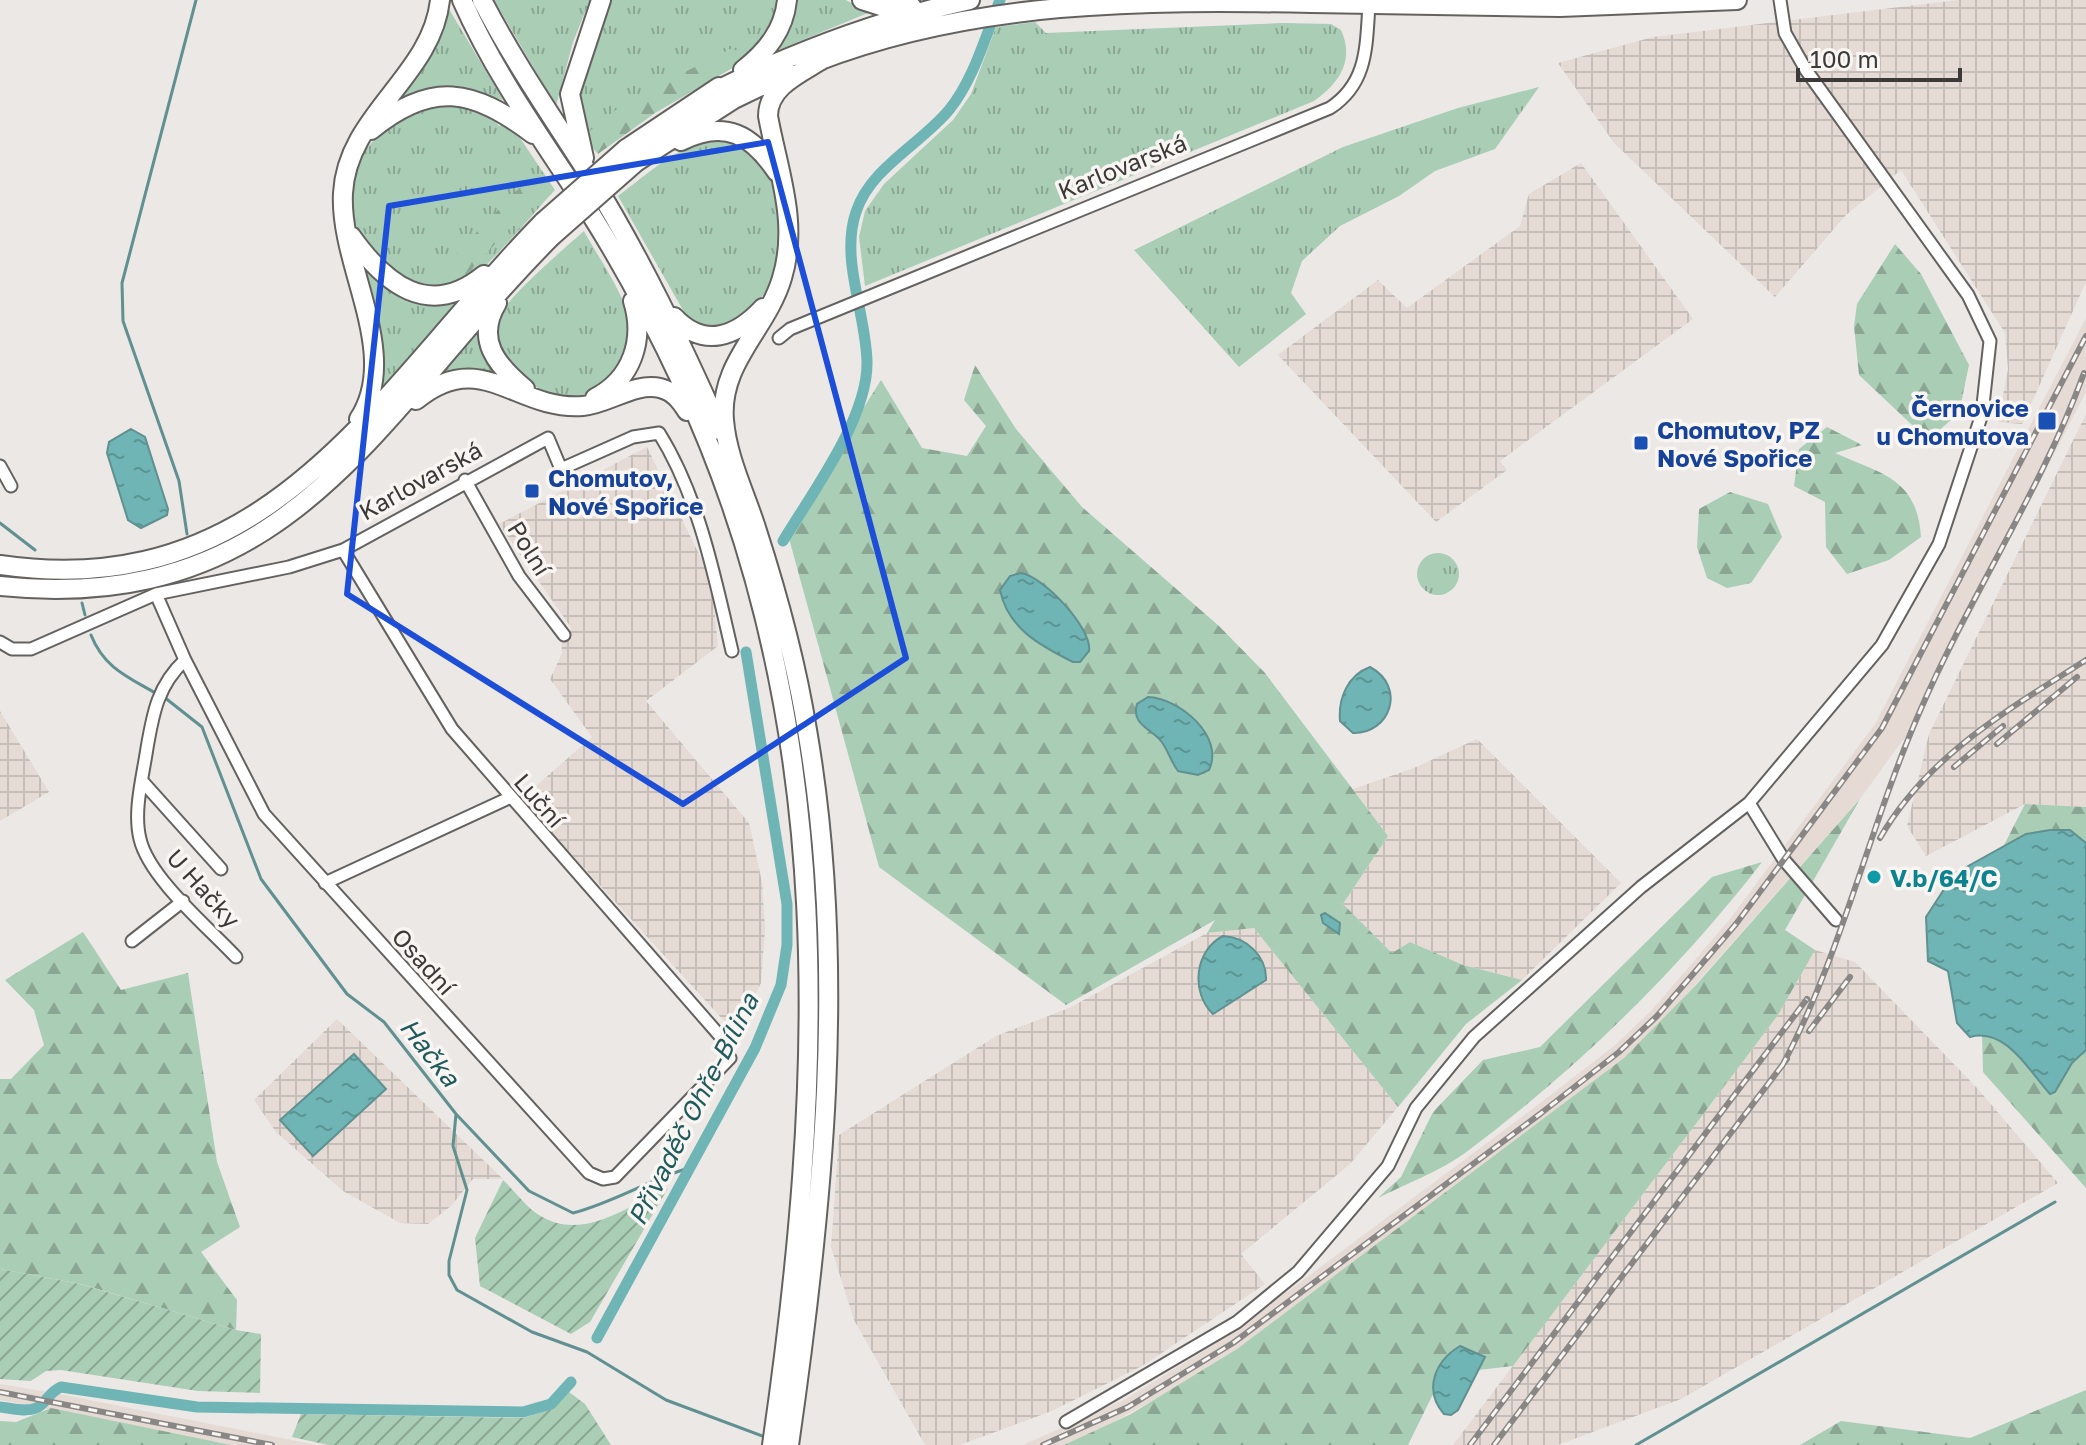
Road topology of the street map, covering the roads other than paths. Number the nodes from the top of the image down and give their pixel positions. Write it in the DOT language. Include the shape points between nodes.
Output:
graph roads {
  1 [pos="440,0"];
  2 [pos="462,0"];
  3 [pos="482,0"];
  4 [pos="601,0"];
  5 [pos="787,0"];
  6 [pos="862,0"];
  7 [pos="970,0"];
  8 [pos="1282,0"];
  9 [pos="1737,0"];
  10 [pos="1780,0"];
  11 [pos="1312,3"];
  12 [pos="1369,5"];
  13 [pos="935,11"];
  14 [pos="823,59"];
  15 [pos="709,94"];
  16 [pos="359,139"];
  17 [pos="544,142"];
  18 [pos="631,156"];
  19 [pos="590,176"];
  20 [pos="781,177"];
  21 [pos="548,229"];
  22 [pos="347,230"];
  23 [pos="515,251"];
  24 [pos="621,265"];
  25 [pos="517,270"];
  26 [pos="782,279"];
  27 [pos="665,307"];
  28 [pos="779,338"];
  29 [pos="560,404"];
  30 [pos="387,424"];
  31 [pos="706,440"];
  32 [pos="338,450"];
  33 [pos="733,458"];
  34 [pos="0,466"];
  35 [pos="465,480"];
  36 [pos="11,486"];
  37 [pos="343,550"];
  38 [pos="0,565"];
  39 [pos="0,586"];
  40 [pos="156,594"];
  41 [pos="564,635"];
  42 [pos="0,642"];
  43 [pos="732,651"];
  44 [pos="185,660"];
  45 [pos="142,781"];
  46 [pos="509,798"];
  47 [pos="1749,803"];
  48 [pos="813,842"];
  49 [pos="221,869"];
  50 [pos="325,883"];
  51 [pos="183,901"];
  52 [pos="1836,920"];
  53 [pos="132,941"];
  54 [pos="236,957"];
  55 [pos="730,1058"];
  56 [pos="1066,1422"];
  57 [pos="772,1445"];
  58 [pos="789,1445"];
  1 -- 16 [label="main road" via="435,30 425,49"];
  2 -- 17 [label="main road"];
  3 -- 19 [label="main road" via="539,101"];
  4 -- 19 [label="main road" via="570,94"];
  5 -- 15 [label="main road" via="783,20 758,58"];
  6 -- 13 [label="main road" via="887,8"];
  7 -- 13 [label="main road"];
  8 -- 11 [label="main road"];
  9 -- 12 [label="main road" via="1560,7"];
  10 -- 47 [label="street" via="1785,33 1806,70 1968,295 1990,341 1982,414 1939,544 1882,645"];
  11 -- 12 [label="main road"];
  11 -- 13 [label="main road" via="1205,1"];
  12 -- 28 [label="street, Karlovarská" via="1364,66 1351,90 1330,108 790,329"];
  13 -- 14 [label="main road"];
  13 -- 15 [label="main road" via="819,44"];
  14 -- 18 [label="main road" via="734,99"];
  14 -- 20 [label="main road" via="780,86 769,104"];
  15 -- 18 [label="main road"];
  16 -- 17 [label="main road" via="407,104 453,95 488,104"];
  16 -- 22 [label="main road" via="344,183"];
  17 -- 24 [label="main road"];
  18 -- 20 [label="main road" via="718,131 758,145"];
  18 -- 21 [label="main road, bridge"];
  19 -- 27 [label="main road"];
  20 -- 26 [label="main road" via="789,228"];
  21 -- 23 [label="main road"];
  21 -- 25 [label="main road"];
  22 -- 23 [label="main road" via="388,279 429,295 466,288"];
  22 -- 32 [label="main road" via="375,376 365,409"];
  23 -- 32 [label="main road"];
  24 -- 29 [label="main road" via="638,322 634,355 609,390 590,401"];
  24 -- 31 [label="main road"];
  25 -- 29 [label="main road" via="488,319 487,341 512,377"];
  25 -- 30 [label="main road"];
  26 -- 27 [label="main road" via="749,323 721,337 690,332"];
  26 -- 33 [label="main road" via="726,387 724,423"];
  27 -- 33 [label="main road"];
  29 -- 30 [label="main road" via="466,376 432,388"];
  29 -- 31 [label="main road" via="599,403 645,387 659,388 679,399"];
  30 -- 39 [label="main road" via="302,506 224,553 123,584 81,589"];
  31 -- 48 [label="main road" via="766,627"];
  32 -- 38 [label="main road" via="289,492 215,537 121,565 75,571"];
  33 -- 48 [label="main road" via="785,624 808,731"];
  34 -- 36 [label="street"];
  35 -- 37 [label="street, Karlovarská"];
  35 -- 41 [label="street, Polní" via="519,576"];
  35 -- 43 [label="street, Karlovarská" via="548,438 561,469 633,437 659,433 700,528"];
  37 -- 40 [label="street, Karlovarská" via="289,567"];
  37 -- 46 [label="street, Luční" via="452,729"];
  40 -- 42 [label="street, Karlovarská" via="31,649 12,649"];
  40 -- 44 [label="street, Osadní"];
  44 -- 45 [label="street, U Hačky" via="154,704"];
  44 -- 50 [label="street, Osadní" via="264,814"];
  45 -- 49 [label="street"];
  45 -- 51 [label="street, U Hačky" via="140,840 152,866"];
  46 -- 50 [label="street"];
  46 -- 55 [label="street, Luční" via="720,1036"];
  47 -- 52 [label="street" via="1784,860"];
  47 -- 56 [label="street" via="1641,887 1474,1037 1416,1108 1388,1166 1298,1272 1237,1322"];
  48 -- 57 [label="main road" via="806,1132"];
  48 -- 58 [label="main road" via="828,936 824,1131 808,1311"];
  50 -- 55 [label="street, Osadní" via="595,1177 615,1177 624,1171"];
  51 -- 53 [label="street"];
  51 -- 54 [label="street, U Hačky"];
}
